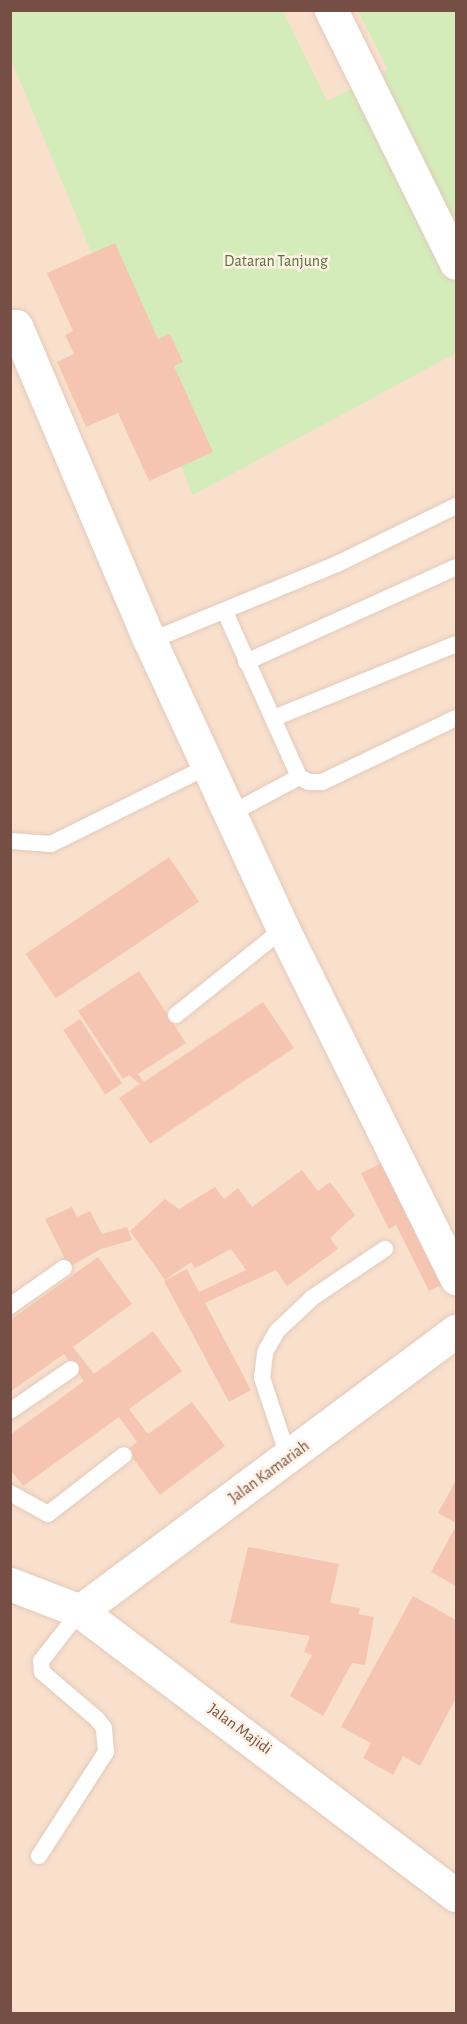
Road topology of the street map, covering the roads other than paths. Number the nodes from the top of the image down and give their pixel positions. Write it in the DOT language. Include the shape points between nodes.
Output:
graph roads {
  1 [pos="331,10"];
  2 [pos="456,263"];
  3 [pos="10,327"];
  4 [pos="456,506"];
  5 [pos="456,567"];
  6 [pos="225,612"];
  7 [pos="150,641"];
  8 [pos="456,644"];
  9 [pos="246,662"];
  10 [pos="274,718"];
  11 [pos="456,718"];
  12 [pos="207,767"];
  13 [pos="299,777"];
  14 [pos="230,814"];
  15 [pos="10,841"];
  16 [pos="283,929"];
  17 [pos="176,1016"];
  18 [pos="385,1249"];
  19 [pos="64,1268"];
  20 [pos="456,1278"];
  21 [pos="10,1306"];
  22 [pos="456,1330"];
  23 [pos="71,1369"];
  24 [pos="10,1411"];
  25 [pos="124,1455"];
  26 [pos="289,1459"];
  27 [pos="10,1493"];
  28 [pos="10,1584"];
  29 [pos="80,1611"];
  30 [pos="39,1856"];
  31 [pos="456,1895"];
  1 -- 2 [label="street"];
  3 -- 7 [label="street" via="16,326"];
  4 -- 6 [label="lane"];
  5 -- 9 [label="lane"];
  6 -- 7 [label="lane"];
  6 -- 9 [label="lane"];
  7 -- 12 [label="street"];
  8 -- 10 [label="lane"];
  9 -- 10 [label="lane"];
  10 -- 13 [label="lane"];
  11 -- 13 [label="lane" via="322,782"];
  12 -- 14 [label="street"];
  12 -- 15 [label="lane" via="51,844"];
  13 -- 14 [label="lane"];
  14 -- 16 [label="street"];
  16 -- 17 [label="lane"];
  16 -- 20 [label="street"];
  18 -- 26 [label="lane" via="312,1298 276,1331 265,1352 262,1378"];
  19 -- 21 [label="lane"];
  22 -- 26 [label="street, Jalan Kamariah"];
  23 -- 24 [label="lane"];
  25 -- 27 [label="lane" via="48,1514"];
  26 -- 29 [label="street, Jalan Kamariah"];
  28 -- 29 [label="street, Jalan Majidi"];
  29 -- 30 [label="lane" via="41,1661 42,1672 97,1719 104,1728 106,1752"];
  29 -- 31 [label="street, Jalan Majidi"];
}
